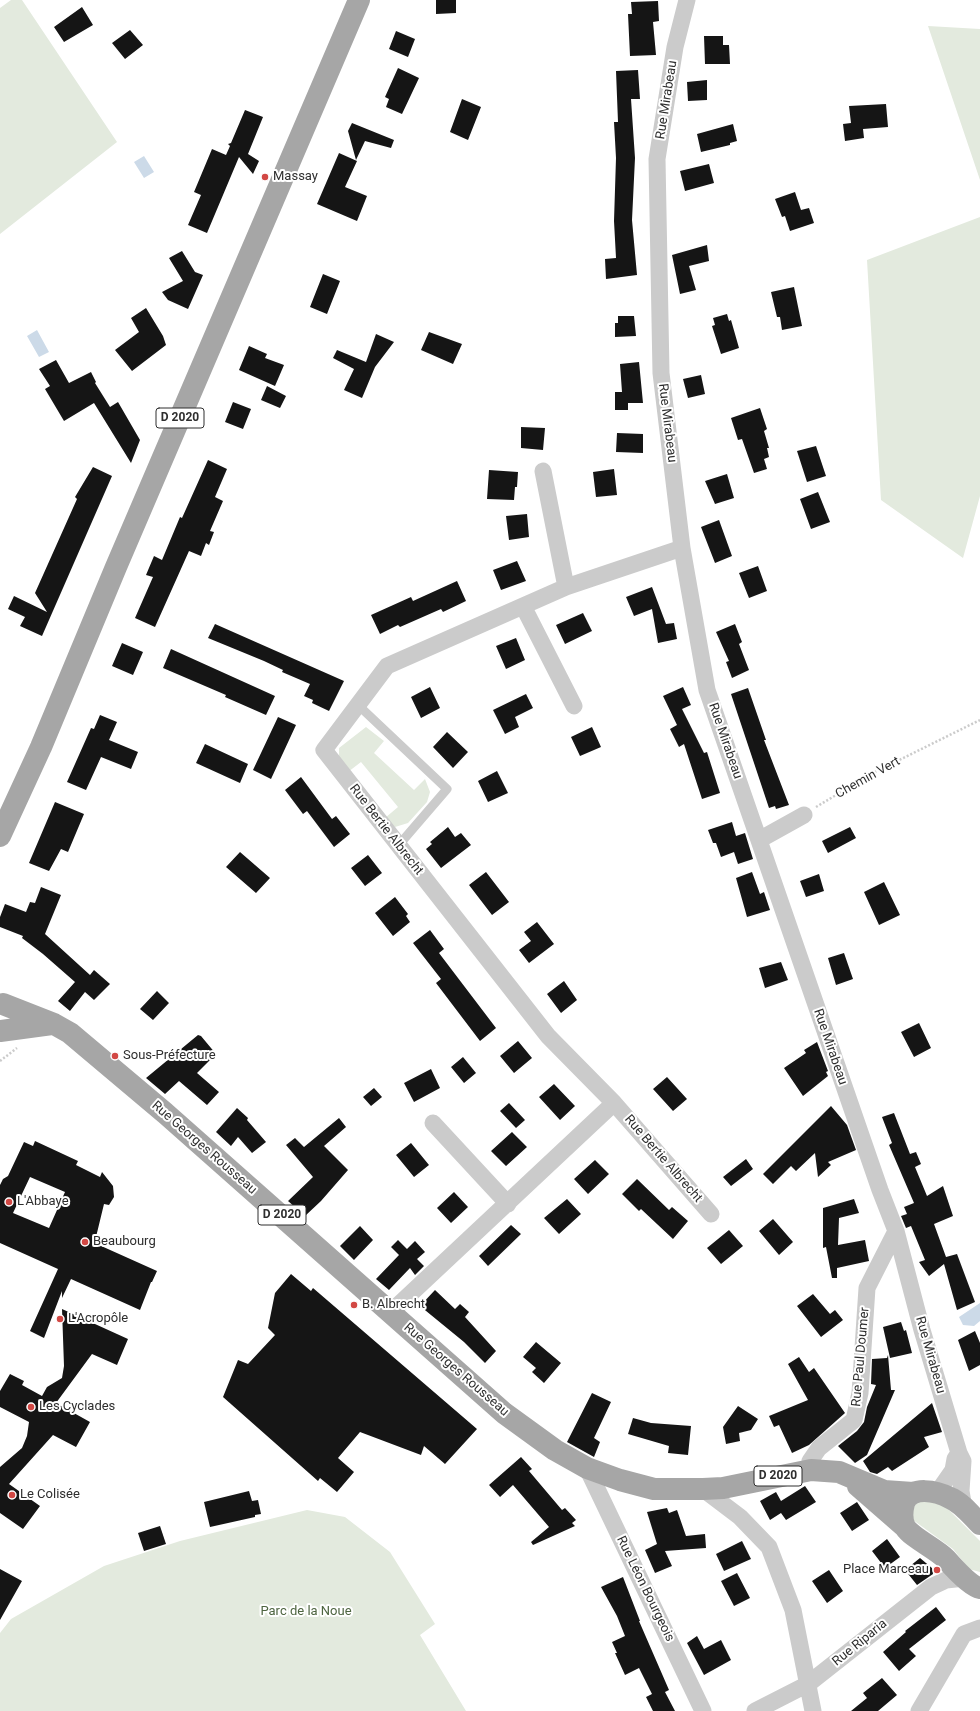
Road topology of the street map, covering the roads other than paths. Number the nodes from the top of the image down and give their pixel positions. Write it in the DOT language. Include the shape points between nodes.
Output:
graph roads {
  1 [pos="359,0"];
  2 [pos="687,0"];
  3 [pos="543,471"];
  4 [pos="682,548"];
  5 [pos="566,587"];
  6 [pos="523,606"];
  7 [pos="358,705"];
  8 [pos="574,706"];
  9 [pos="804,815"];
  10 [pos="0,836"];
  11 [pos="759,840"];
  12 [pos="398,846"];
  13 [pos="2,1000"];
  14 [pos="54,1024"];
  15 [pos="0,1027"];
  16 [pos="0,1031"];
  17 [pos="614,1103"];
  18 [pos="433,1123"];
  19 [pos="508,1204"];
  20 [pos="711,1214"];
  21 [pos="896,1231"];
  22 [pos="391,1312"];
  23 [pos="959,1453"];
  24 [pos="587,1468"];
  25 [pos="811,1470"];
  26 [pos="852,1477"];
  27 [pos="703,1489"];
  28 [pos="913,1493"];
  29 [pos="937,1493"];
  30 [pos="964,1508"];
  31 [pos="980,1524"];
  32 [pos="905,1527"];
  33 [pos="976,1586"];
  34 [pos="980,1628"];
  35 [pos="808,1684"];
  36 [pos="703,1711"];
  37 [pos="755,1711"];
  38 [pos="813,1711"];
  39 [pos="919,1711"];
  1 -- 10 [label="main road, D 2020" via="41,747"];
  2 -- 4 [label="street, Rue Mirabeau" via="675,47 657,159 660,373"];
  3 -- 5 [label="street"];
  4 -- 5 [label="street, Rue Bertie Albrecht"];
  4 -- 11 [label="street, Rue Mirabeau" via="707,690"];
  5 -- 6 [label="street, Rue Bertie Albrecht"];
  6 -- 7 [label="street, Rue Bertie Albrecht" via="387,666"];
  6 -- 8 [label="street"];
  7 -- 12 [label="street, Rue Bertie Albrecht" via="324,750"];
  7 -- 12 [label="lane" via="447,789"];
  9 -- 11 [label="street"];
  11 -- 21 [label="street, Rue Mirabeau" via="877,1183"];
  12 -- 17 [label="street, Rue Bertie Albrecht" via="548,1036"];
  13 -- 14 [label="main road, Rue Georges Rousseau / D 2020"];
  13 -- 15 [label="main road" via="4,1014"];
  14 -- 16 [label="main road"];
  14 -- 22 [label="main road, Rue Georges Rousseau / D 2020" via="70,1033 165,1113"];
  17 -- 19 [label="street, Rue Bertie Albrecht"];
  17 -- 20 [label="street, Rue Bertie Albrecht"];
  18 -- 19 [label="street"];
  19 -- 22 [label="street, Rue Bertie Albrecht"];
  21 -- 23 [label="street, Rue Mirabeau" via="922,1330"];
  21 -- 25 [label="street, Rue Paul Doumer" via="867,1288 860,1394 854,1420 819,1448 810,1460"];
  22 -- 24 [label="main road, Rue Georges Rousseau / D 2020" via="504,1413 556,1450"];
  23 -- 29 [label="street" via="953,1470"];
  23 -- 30 [label="street, Rue Mirabeau" via="963,1461 961,1491"];
  24 -- 27 [label="main road, Rue Georges Rousseau / D 2020" via="654,1489"];
  24 -- 36 [label="street, Rue Léon Bourgeois"];
  25 -- 26 [label="main road, Rue Georges Rousseau / D 2020" via="839,1472"];
  25 -- 27 [label="main road, Rue Georges Rousseau / D 2020" via="723,1488"];
  26 -- 28 [label="main road, D 2020" via="884,1491"];
  26 -- 32 [label="main road" via="864,1492"];
  27 -- 35 [label="street" via="740,1517 769,1547 793,1610"];
  28 -- 29 [label="main road"];
  28 -- 32 [label="main road" via="907,1498 902,1512"];
  29 -- 30 [label="main road" via="951,1498"];
  30 -- 31 [label="main road"];
  32 -- 33 [label="main road" via="939,1552"];
  33 -- 35 [label="street, Rue Riparia" via="946,1580 931,1587"];
  34 -- 39 [label="street" via="964,1634"];
  35 -- 37 [label="street, Rue Riparia"];
  35 -- 38 [label="street"];
}
